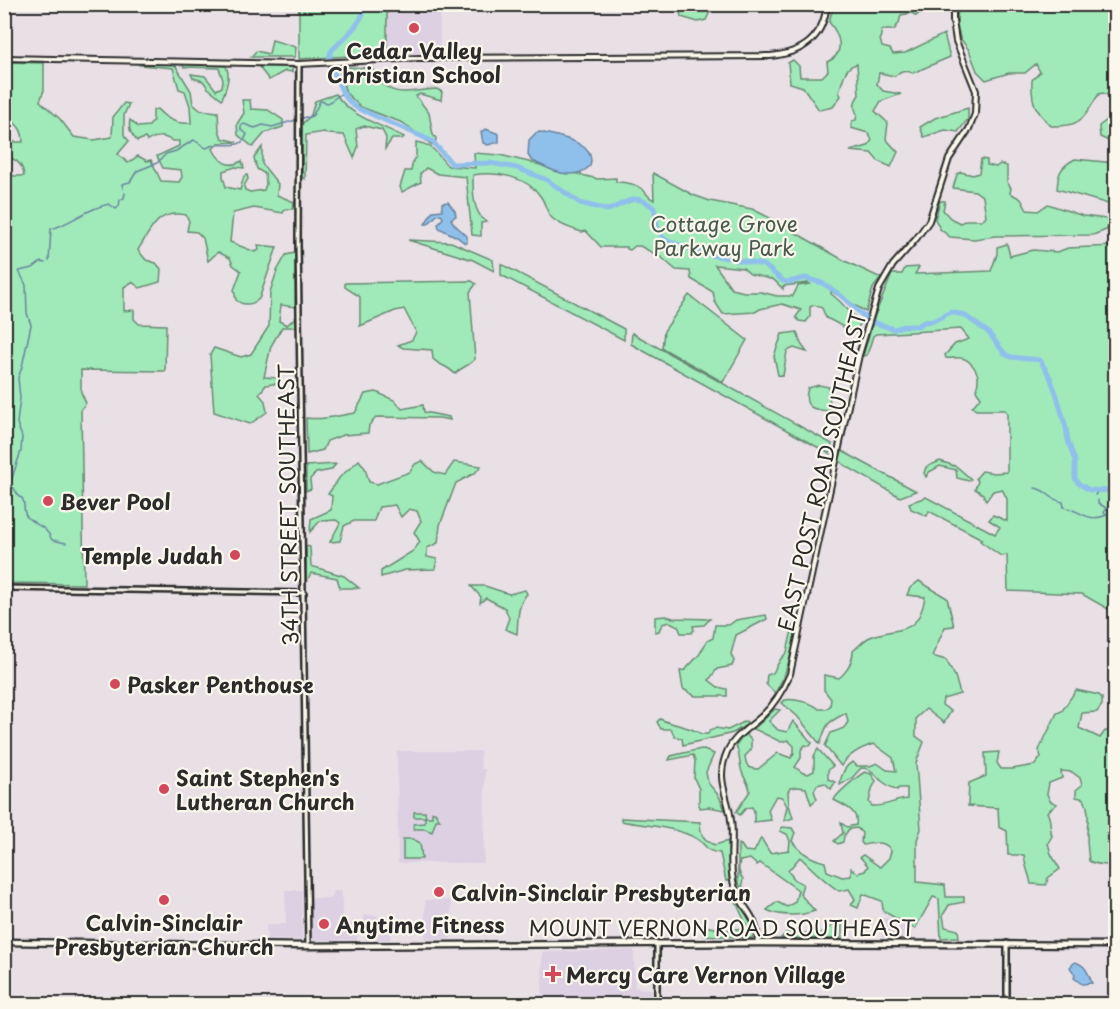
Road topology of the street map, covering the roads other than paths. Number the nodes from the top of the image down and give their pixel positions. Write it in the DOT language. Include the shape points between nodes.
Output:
graph roads {
  1 [pos="827,4"];
  2 [pos="953,4"];
  3 [pos="4,58"];
  4 [pos="299,64"];
  5 [pos="4,588"];
  6 [pos="304,593"];
  7 [pos="4,942"];
  8 [pos="758,943"];
  9 [pos="1007,943"];
  10 [pos="657,944"];
  11 [pos="1116,945"];
  12 [pos="308,946"];
  13 [pos="657,1005"];
  14 [pos="1007,1005"];
  1 -- 4 [label="main road" via="813,40 797,51 779,55 458,57"];
  2 -- 8 [label="main road, EAST POST ROAD SOUTHEAST" via="956,41 976,91 975,114 949,159 929,221 885,276 874,304 836,454 792,669 779,696 736,738 723,764 722,787 731,821 732,878 755,921"];
  3 -- 4 [label="main road"];
  4 -- 6 [label="street, 34TH STREET SOUTHEAST"];
  5 -- 6 [label="street"];
  6 -- 12 [label="street, 34TH STREET SOUTHEAST"];
  7 -- 12 [label="main road, MOUNT VERNON ROAD SOUTHEAST"];
  8 -- 9 [label="main road, MOUNT VERNON ROAD SOUTHEAST"];
  8 -- 10 [label="main road, MOUNT VERNON ROAD SOUTHEAST"];
  9 -- 11 [label="main road, MOUNT VERNON ROAD SOUTHEAST"];
  9 -- 14 [label="street"];
  10 -- 12 [label="main road, MOUNT VERNON ROAD SOUTHEAST"];
  10 -- 13 [label="street"];
}
